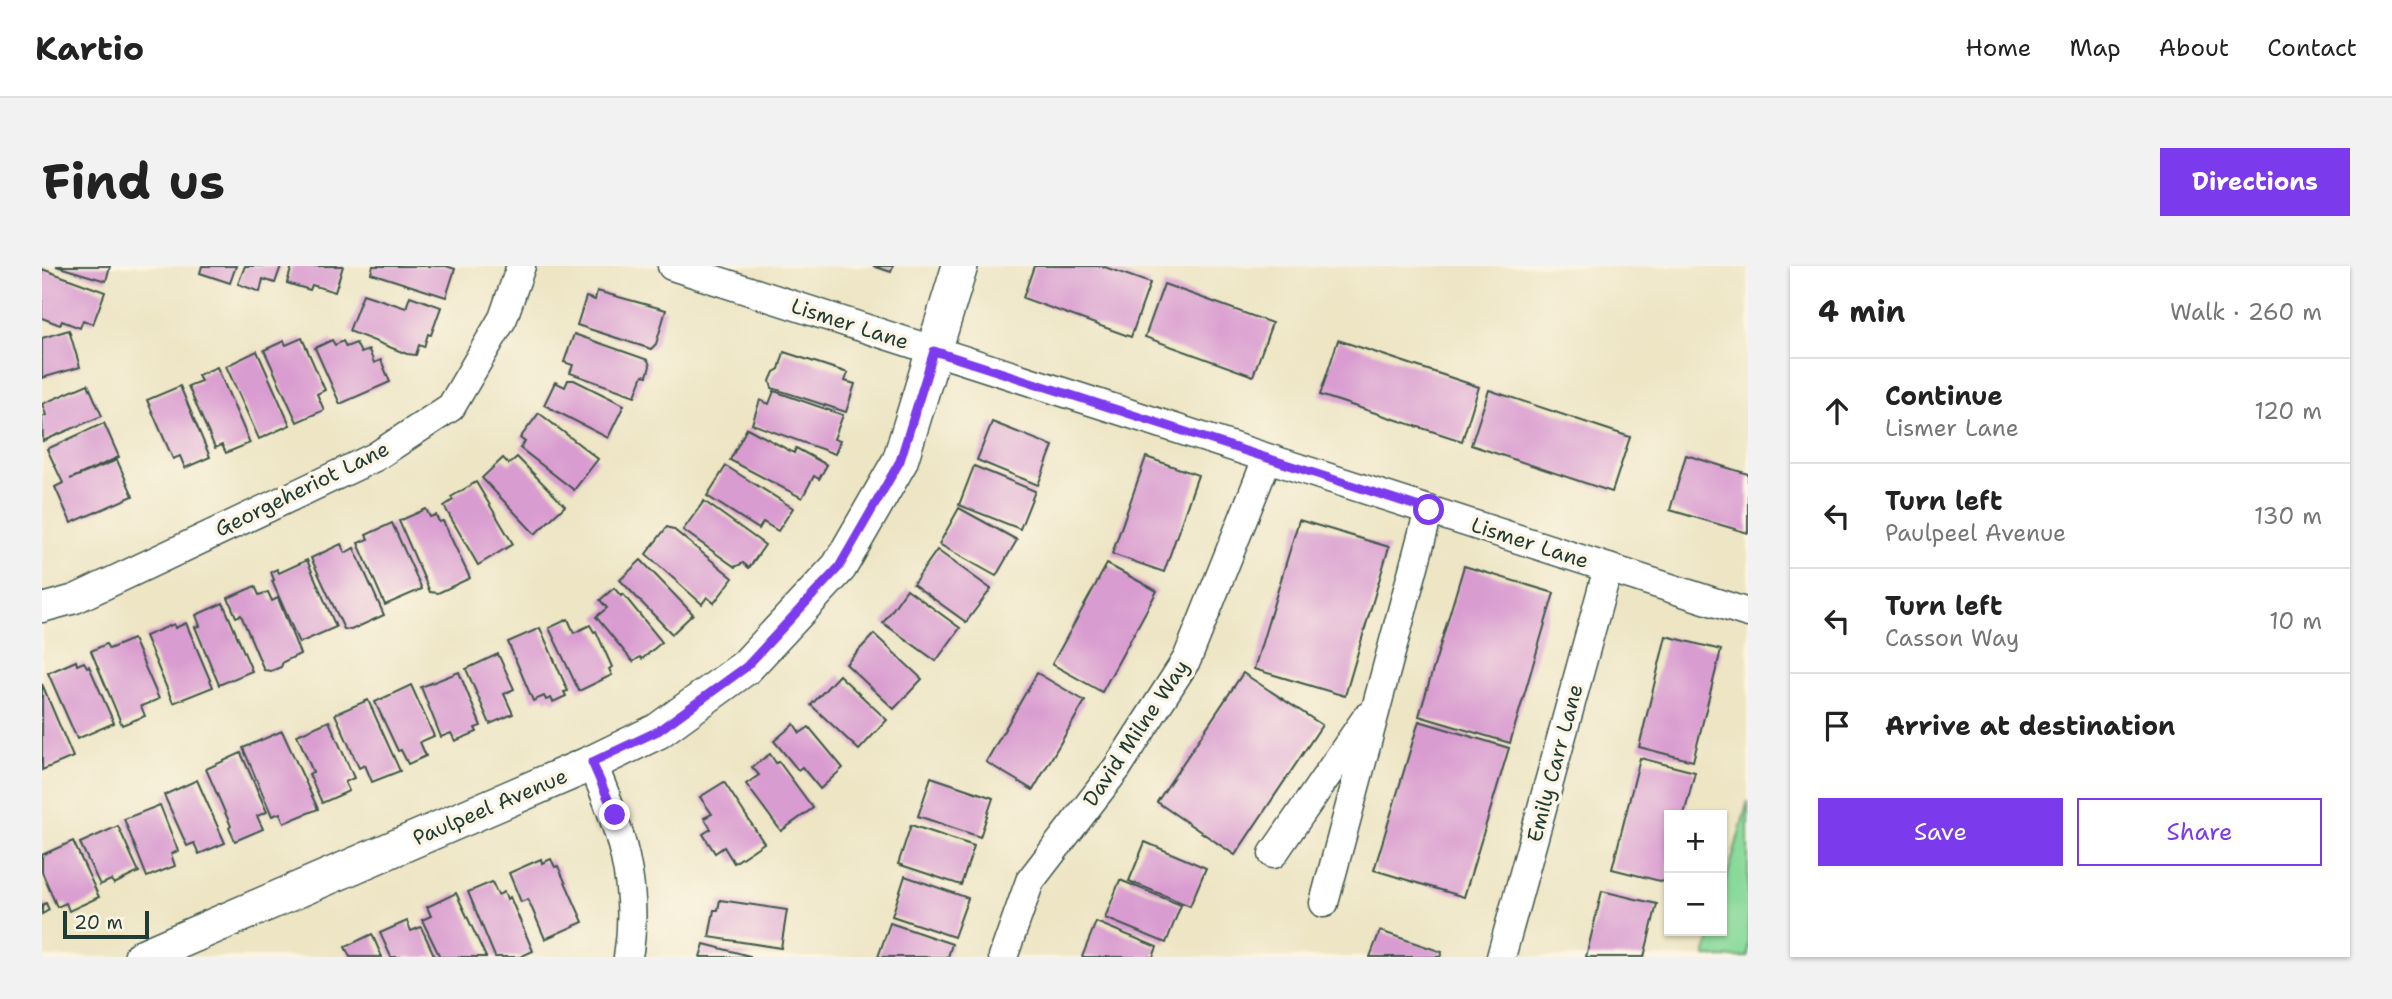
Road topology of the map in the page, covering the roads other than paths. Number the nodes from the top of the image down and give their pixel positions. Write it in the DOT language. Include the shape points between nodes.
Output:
graph roads {
  1 [pos="521,266"];
  2 [pos="672,266"];
  3 [pos="960,266"];
  4 [pos="934,351"];
  5 [pos="1267,459"];
  6 [pos="1429,510"];
  7 [pos="1608,568"];
  8 [pos="42,608"];
  9 [pos="1748,613"];
  10 [pos="1378,701"];
  11 [pos="592,762"];
  12 [pos="1273,854"];
  13 [pos="1324,903"];
  14 [pos="142,957"];
  15 [pos="628,957"];
  16 [pos="1003,957"];
  17 [pos="1501,957"];
  1 -- 8 [label="street, Georgeheriot Lane" via="503,318 451,407 375,457 75,598"];
  2 -- 4 [label="street, Lismer Lane"];
  3 -- 4 [label="street, Paulpeel Avenue"];
  4 -- 5 [label="street, Lismer Lane"];
  4 -- 11 [label="street, Paulpeel Avenue" via="900,461 839,567 746,667 658,731"];
  5 -- 6 [label="street, Lismer Lane"];
  5 -- 16 [label="street, David Milne Way" via="1187,659 1117,768 1030,881"];
  6 -- 7 [label="street, Lismer Lane"];
  6 -- 10 [label="street"];
  7 -- 9 [label="street, Lismer Lane"];
  7 -- 17 [label="street, Emily Carr Lane"];
  10 -- 12 [label="street"];
  10 -- 13 [label="street"];
  11 -- 14 [label="street, Paulpeel Avenue"];
  11 -- 15 [label="street" via="615,815 626,858 633,927"];
}
